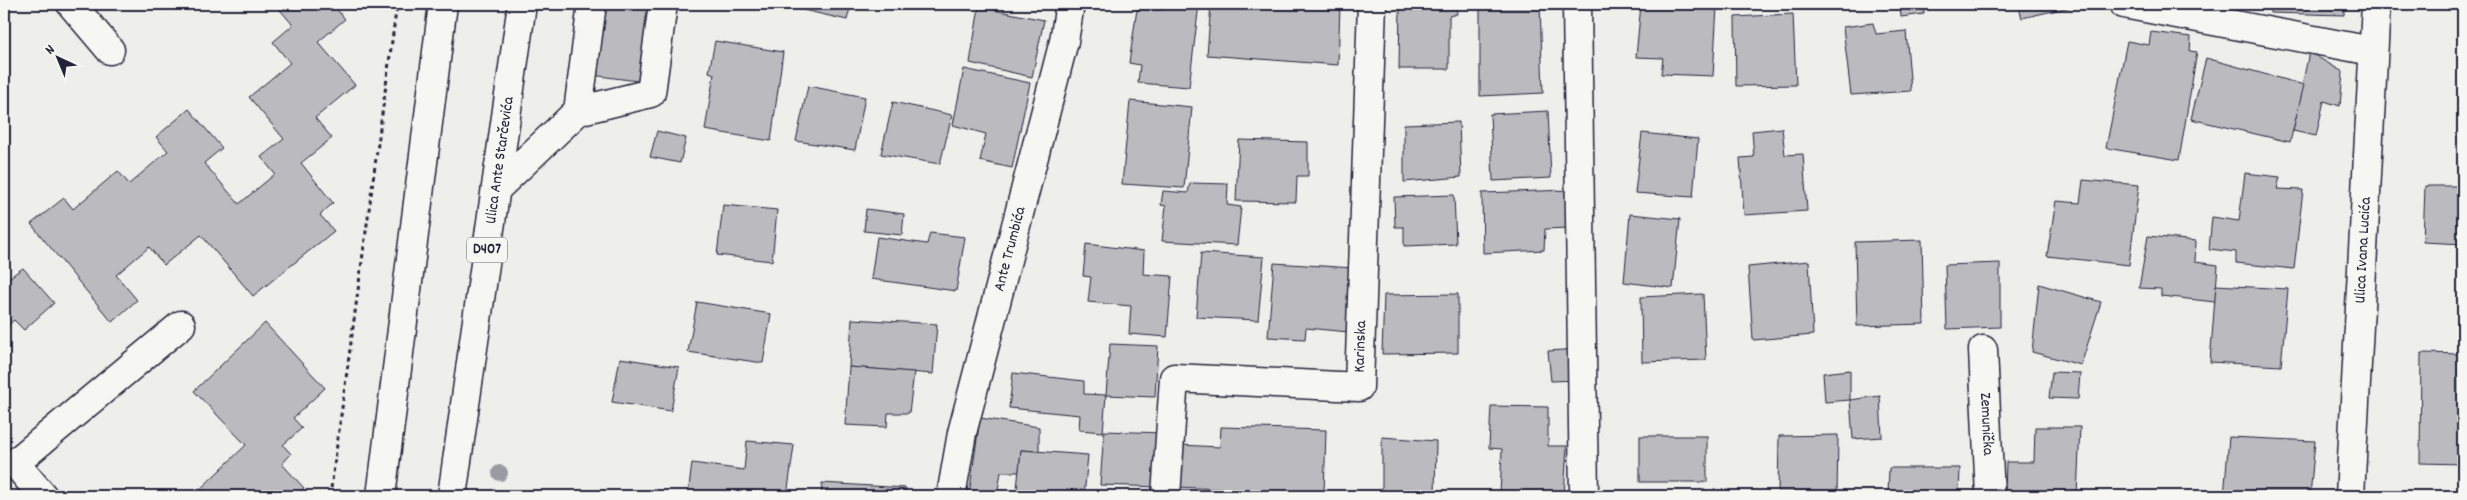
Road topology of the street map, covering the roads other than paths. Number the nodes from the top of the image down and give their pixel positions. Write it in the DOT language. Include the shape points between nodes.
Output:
graph roads {
  1 [pos="71,4"];
  2 [pos="443,4"];
  3 [pos="522,4"];
  4 [pos="592,4"];
  5 [pos="663,4"];
  6 [pos="1070,4"];
  7 [pos="1372,4"];
  8 [pos="1577,4"];
  9 [pos="2124,4"];
  10 [pos="2376,4"];
  11 [pos="110,50"];
  12 [pos="2372,50"];
  13 [pos="578,111"];
  14 [pos="496,188"];
  15 [pos="181,325"];
  16 [pos="1983,350"];
  17 [pos="9,462"];
  18 [pos="43,496"];
  19 [pos="381,496"];
  20 [pos="452,496"];
  21 [pos="951,496"];
  22 [pos="1166,496"];
  23 [pos="1584,496"];
  24 [pos="1990,496"];
  25 [pos="2350,496"];
  1 -- 11 [label="street"];
  2 -- 19 [label="street"];
  3 -- 14 [label="street, Ulica Ante Starčevića / D407"];
  4 -- 13 [label="street"];
  5 -- 13 [label="street" via="651,94"];
  6 -- 21 [label="street, Ante Trumbića" via="1064,41 962,433"];
  7 -- 22 [label="street, Karinska" via="1359,387 1174,378"];
  8 -- 23 [label="street"];
  9 -- 12 [label="street"];
  10 -- 12 [label="street, Ulica Ivana Lucića"];
  12 -- 25 [label="street, Ulica Ivana Lucića"];
  13 -- 14 [label="street"];
  14 -- 20 [label="street, Ulica Ante Starčevića / D407"];
  15 -- 17 [label="street"];
  16 -- 24 [label="street, Zemunička"];
  17 -- 18 [label="street"];
}
